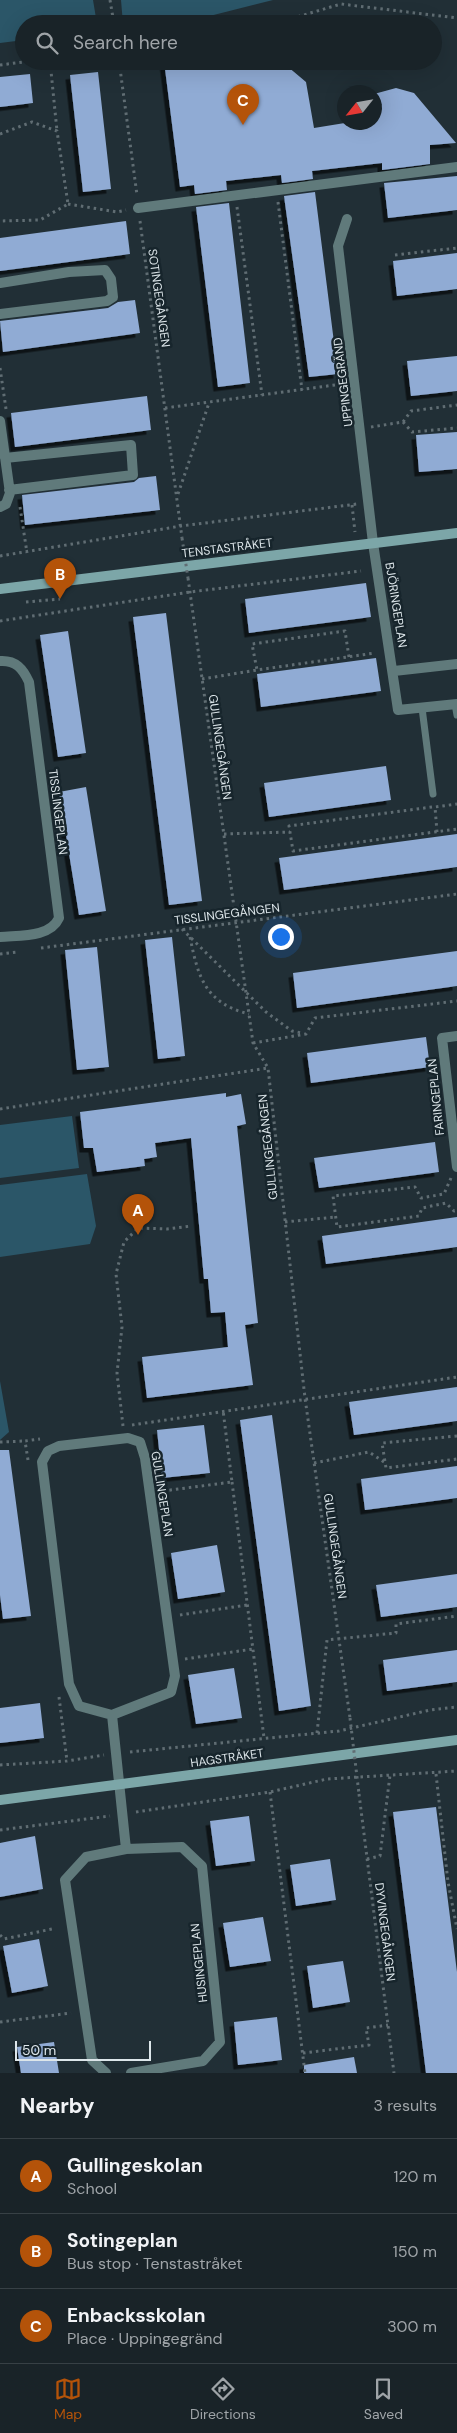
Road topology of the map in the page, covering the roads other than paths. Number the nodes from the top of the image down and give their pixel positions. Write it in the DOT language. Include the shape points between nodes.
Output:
graph roads {
  1 [pos="457,167"];
  2 [pos="138,208"];
  3 [pos="346,219"];
  4 [pos="0,283"];
  5 [pos="0,314"];
  6 [pos="0,421"];
  7 [pos="5,458"];
  8 [pos="9,490"];
  9 [pos="0,508"];
  10 [pos="457,533"];
  11 [pos="373,543"];
  12 [pos="0,589"];
  13 [pos="0,662"];
  14 [pos="457,664"];
  15 [pos="394,671"];
  16 [pos="422,708"];
  17 [pos="456,708"];
  18 [pos="433,794"];
  19 [pos="0,937"];
  20 [pos="457,1036"];
  21 [pos="457,1167"];
  22 [pos="112,1715"];
  23 [pos="457,1740"];
  24 [pos="120,1785"];
  25 [pos="0,1800"];
  26 [pos="126,1849"];
  27 [pos="106,2073"];
  28 [pos="131,2073"];
  1 -- 2 [label="street"];
  3 -- 11 [label="street, UPPINGEGRÄND" via="338,246"];
  4 -- 5 [label="street" via="104,270 111,279 113,297 107,301"];
  6 -- 7 [label="street"];
  7 -- 8 [label="street"];
  7 -- 8 [label="street" via="131,445 133,458 133,475"];
  8 -- 9 [label="street" via="6,504"];
  10 -- 11 [label="street, TENSTASTRÅKET"];
  11 -- 12 [label="street, TENSTASTRÅKET"];
  11 -- 15 [label="street, BJÖRINGEPLAN"];
  13 -- 19 [label="street, TISSLINGEPLAN" via="8,661 22,668 29,682 59,918 55,927 48,931"];
  14 -- 15 [label="street"];
  15 -- 16 [label="street, BJÖRINGEPLAN" via="398,710"];
  16 -- 17 [label="street, BJÖRINGEPLAN"];
  16 -- 18 [label="lane"];
  20 -- 21 [label="street, FARINGEPLAN" via="442,1038"];
  22 -- 22 [label="street, GULLINGEPLAN" via="79,1706 69,1684 42,1462 48,1451 59,1446 123,1439 140,1442 175,1676 171,1692"];
  22 -- 24 [label="street"];
  23 -- 24 [label="street, HAGSTRÅKET"];
  24 -- 25 [label="street, HAGSTRÅKET"];
  24 -- 26 [label="street"];
  26 -- 27 [label="street, HUSINGEPLAN" via="86,1857 65,1880 92,2060"];
  26 -- 28 [label="street, HUSINGEPLAN" via="182,1847 202,1866 220,2042 203,2061"];
}
